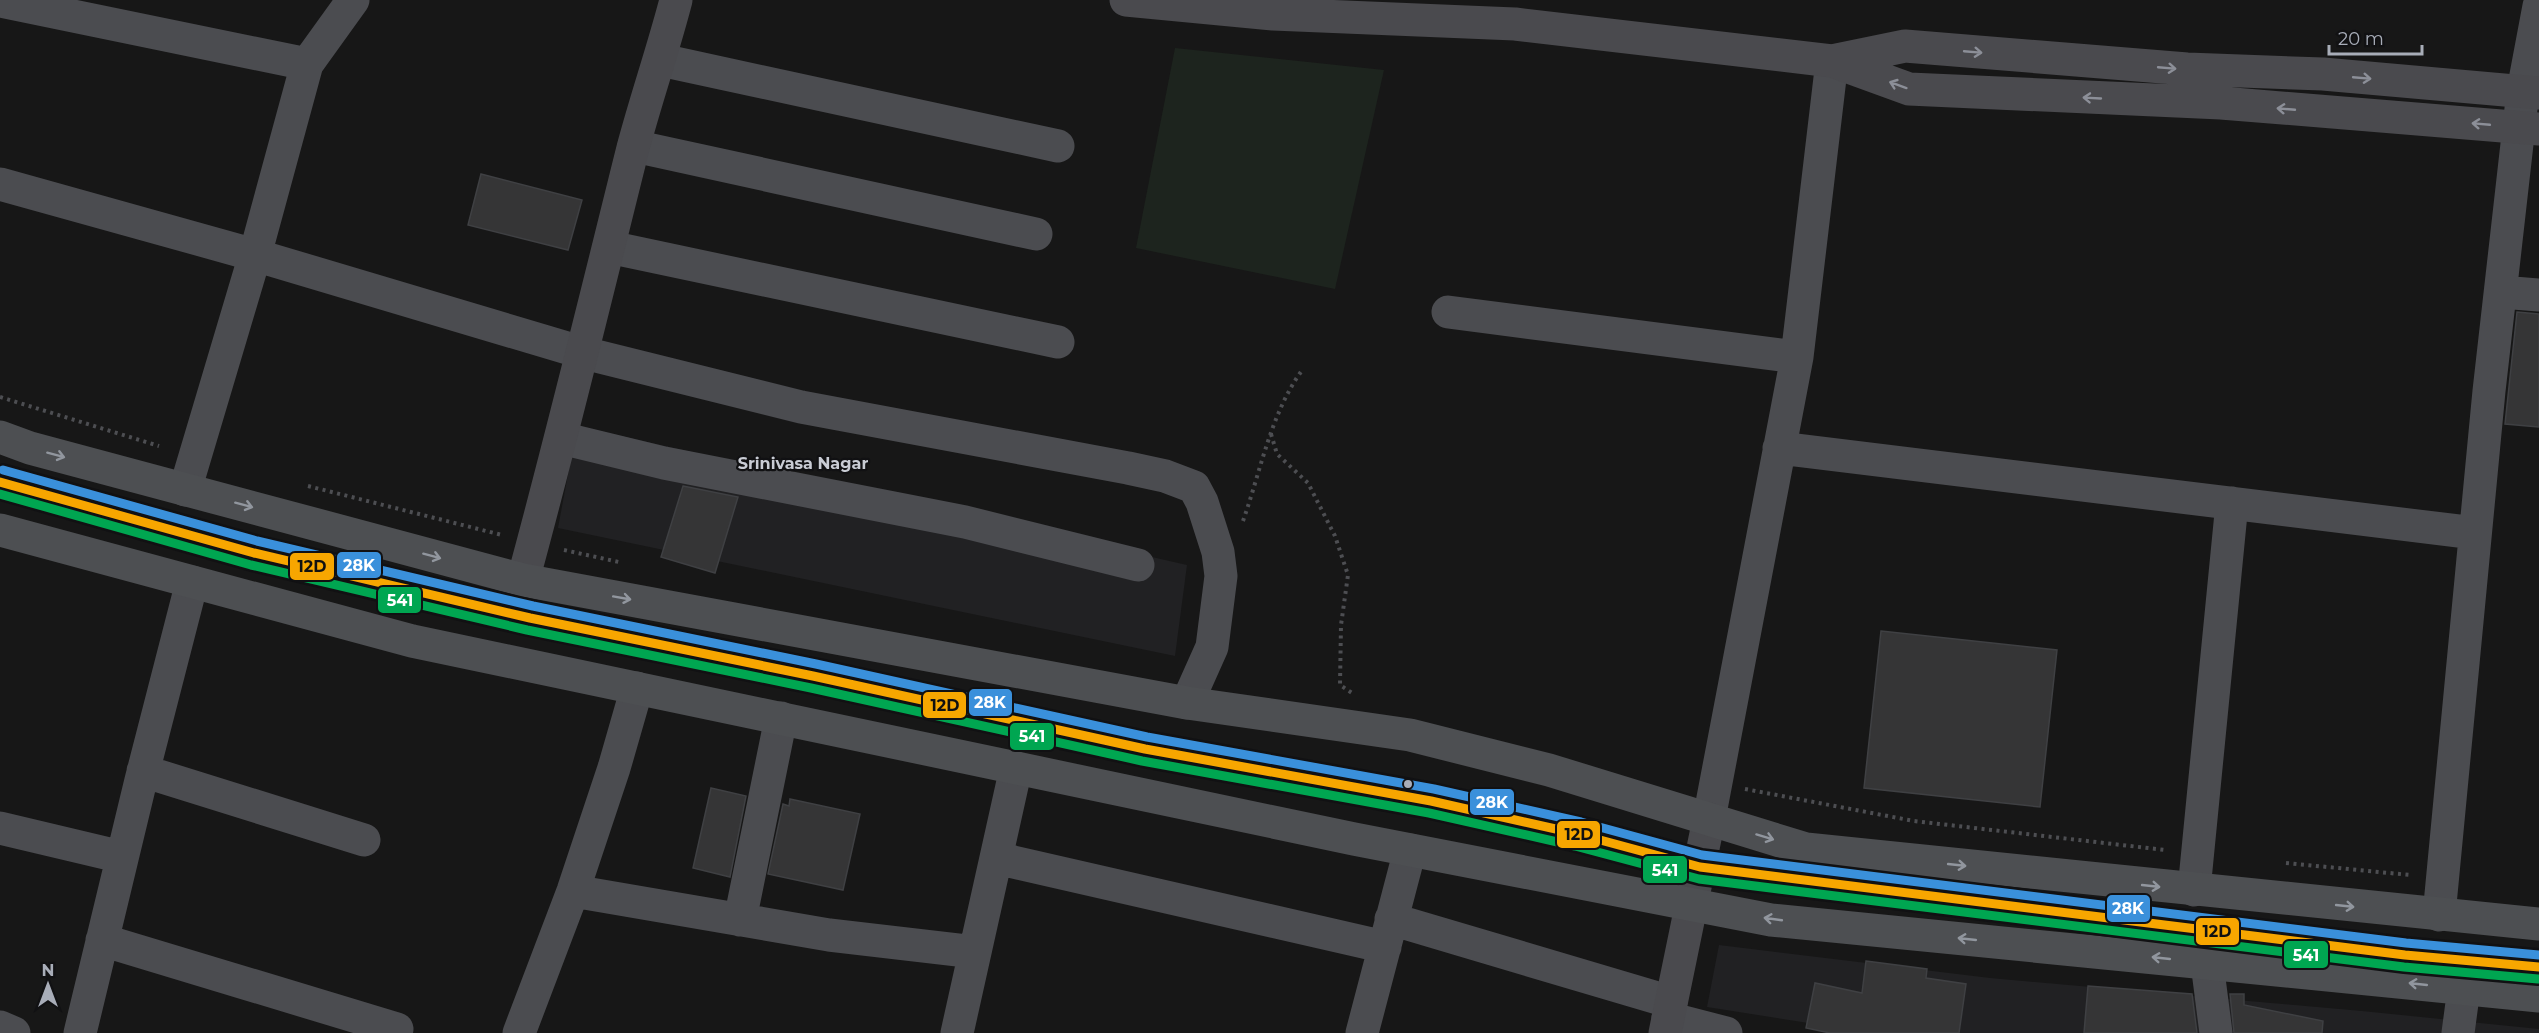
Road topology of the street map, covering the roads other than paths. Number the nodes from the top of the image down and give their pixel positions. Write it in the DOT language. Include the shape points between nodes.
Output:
graph roads {
  1 [pos="353,0"];
  2 [pos="676,0"];
  3 [pos="1126,0"];
  4 [pos="0,1"];
  5 [pos="2539,6"];
  6 [pos="1371,9"];
  7 [pos="661,60"];
  8 [pos="1832,61"];
  9 [pos="307,64"];
  10 [pos="2531,92"];
  11 [pos="2530,128"];
  12 [pos="634,146"];
  13 [pos="1058,146"];
  14 [pos="0,184"];
  15 [pos="1036,234"];
  16 [pos="609,247"];
  17 [pos="255,255"];
  18 [pos="2500,292"];
  19 [pos="2539,295"];
  20 [pos="1448,312"];
  21 [pos="1058,342"];
  22 [pos="584,352"];
  23 [pos="1797,357"];
  24 [pos="0,437"];
  25 [pos="561,438"];
  26 [pos="1779,448"];
  27 [pos="0,482"];
  28 [pos="185,490"];
  29 [pos="2232,503"];
  30 [pos="0,530"];
  31 [pos="2475,533"];
  32 [pos="1138,565"];
  33 [pos="523,580"];
  34 [pos="192,582"];
  35 [pos="637,688"];
  36 [pos="1187,703"];
  37 [pos="780,718"];
  38 [pos="1016,768"];
  39 [pos="143,771"];
  40 [pos="1709,819"];
  41 [pos="0,828"];
  42 [pos="364,840"];
  43 [pos="1410,850"];
  44 [pos="122,857"];
  45 [pos="996,858"];
  46 [pos="1700,867"];
  47 [pos="2194,890"];
  48 [pos="573,891"];
  49 [pos="1692,904"];
  50 [pos="2439,915"];
  51 [pos="740,920"];
  52 [pos="2539,924"];
  53 [pos="1388,933"];
  54 [pos="102,940"];
  55 [pos="975,952"];
  56 [pos="2207,963"];
  57 [pos="2539,968"];
  58 [pos="2464,988"];
  59 [pos="2539,996"];
  60 [pos="1668,1018"];
  61 [pos="0,1027"];
  62 [pos="397,1029"];
  63 [pos="14,1033"];
  64 [pos="80,1033"];
  65 [pos="519,1033"];
  66 [pos="957,1033"];
  67 [pos="1362,1033"];
  68 [pos="1726,1033"];
  69 [pos="2216,1033"];
  70 [pos="2458,1033"];
  1 -- 9 [label="street"];
  2 -- 7 [label="street"];
  3 -- 6 [label="street" via="1274,14"];
  4 -- 9 [label="street"];
  5 -- 10 [label="street"];
  6 -- 8 [label="street"];
  7 -- 12 [label="street"];
  7 -- 13 [label="street"];
  8 -- 10 [label="street, one-way" via="1905,46"];
  11 -- 8 [label="street, one-way" via="2221,103 1909,89"];
  8 -- 23 [label="street"];
  9 -- 17 [label="street"];
  10 -- 11 [label="street"];
  11 -- 18 [label="street"];
  12 -- 15 [label="street"];
  12 -- 16 [label="street"];
  14 -- 17 [label="street"];
  16 -- 21 [label="street"];
  16 -- 22 [label="street"];
  17 -- 22 [label="street"];
  17 -- 28 [label="street"];
  18 -- 19 [label="street"];
  18 -- 31 [label="street"];
  20 -- 23 [label="street"];
  22 -- 25 [label="street"];
  22 -- 36 [label="street" via="801,407 1165,476 1194,487 1210,523 1221,576 1212,647"];
  23 -- 26 [label="street"];
  24 -- 28 [label="main road, one-way"];
  25 -- 32 [label="street" via="664,463 965,522"];
  25 -- 33 [label="street"];
  26 -- 29 [label="street"];
  26 -- 40 [label="street"];
  27 -- 46 [label="main road" via="254,553 530,618 1145,749 1443,804 1578,834"];
  28 -- 33 [label="main road, one-way"];
  29 -- 31 [label="street"];
  29 -- 47 [label="street"];
  30 -- 34 [label="main road"];
  31 -- 50 [label="street"];
  33 -- 36 [label="main road, one-way"];
  34 -- 35 [label="main road" via="412,641"];
  34 -- 39 [label="street"];
  35 -- 37 [label="main road"];
  35 -- 48 [label="street"];
  36 -- 40 [label="main road" via="1410,735 1549,770"];
  37 -- 38 [label="main road"];
  37 -- 51 [label="street"];
  38 -- 43 [label="main road"];
  38 -- 45 [label="street"];
  39 -- 42 [label="street"];
  39 -- 44 [label="street"];
  40 -- 46 [label="street"];
  40 -- 47 [label="main road, one-way" via="1806,849"];
  41 -- 44 [label="street"];
  43 -- 49 [label="main road"];
  43 -- 53 [label="street"];
  44 -- 54 [label="street"];
  45 -- 53 [label="street"];
  45 -- 55 [label="street"];
  46 -- 49 [label="street"];
  46 -- 57 [label="main road" via="2405,955"];
  47 -- 50 [label="main road, one-way"];
  48 -- 51 [label="street"];
  48 -- 65 [label="street"];
  56 -- 49 [label="main road, one-way" via="1771,920"];
  49 -- 60 [label="street"];
  50 -- 52 [label="main road"];
  51 -- 55 [label="street"];
  53 -- 60 [label="street"];
  53 -- 67 [label="street"];
  54 -- 62 [label="street"];
  54 -- 64 [label="street"];
  55 -- 66 [label="street"];
  58 -- 56 [label="main road, one-way"];
  56 -- 69 [label="street"];
  58 -- 59 [label="main road"];
  58 -- 70 [label="street"];
  60 -- 68 [label="street"];
  61 -- 63 [label="street"];
}
